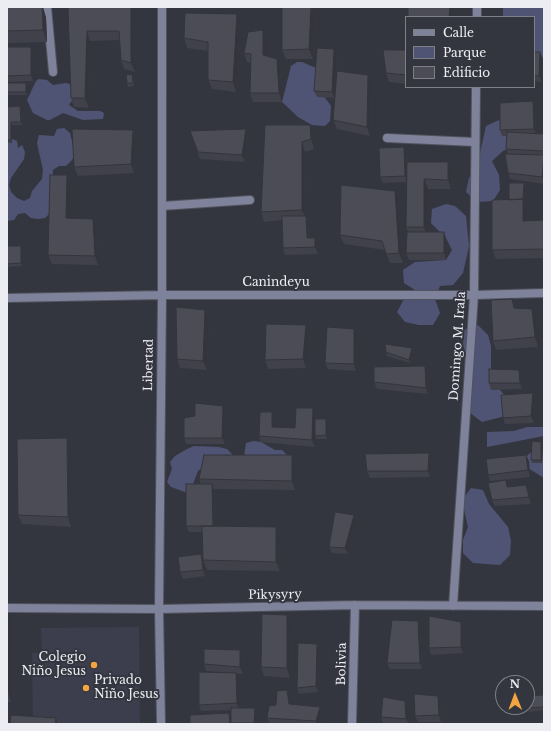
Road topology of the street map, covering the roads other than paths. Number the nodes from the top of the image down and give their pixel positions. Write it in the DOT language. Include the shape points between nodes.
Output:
graph roads {
  1 [pos="47,7"];
  2 [pos="162,7"];
  3 [pos="53,72"];
  4 [pos="476,88"];
  5 [pos="387,138"];
  6 [pos="475,142"];
  7 [pos="250,200"];
  8 [pos="162,206"];
  9 [pos="544,293"];
  10 [pos="162,295"];
  11 [pos="474,295"];
  12 [pos="7,298"];
  13 [pos="355,605"];
  14 [pos="453,606"];
  15 [pos="544,606"];
  16 [pos="7,608"];
  17 [pos="159,609"];
  18 [pos="161,724"];
  19 [pos="352,724"];
  1 -- 3 [label="street"];
  2 -- 8 [label="street, Libertad"];
  4 -- 6 [label="street, Domingo M. Irala"];
  5 -- 6 [label="street"];
  6 -- 11 [label="street, Domingo M. Irala"];
  7 -- 8 [label="street"];
  8 -- 10 [label="street, Libertad"];
  9 -- 11 [label="street, Canindeyu"];
  10 -- 11 [label="street, Canindeyu"];
  10 -- 12 [label="street, Canindeyu"];
  10 -- 17 [label="street, Libertad"];
  11 -- 14 [label="street, Domingo M. Irala"];
  13 -- 14 [label="street, Pikysyry"];
  13 -- 17 [label="street, Pikysyry"];
  13 -- 19 [label="street, Bolivia"];
  14 -- 15 [label="street, Pikysyry"];
  16 -- 17 [label="street, Pikysyry"];
  17 -- 18 [label="street, Libertad"];
}
